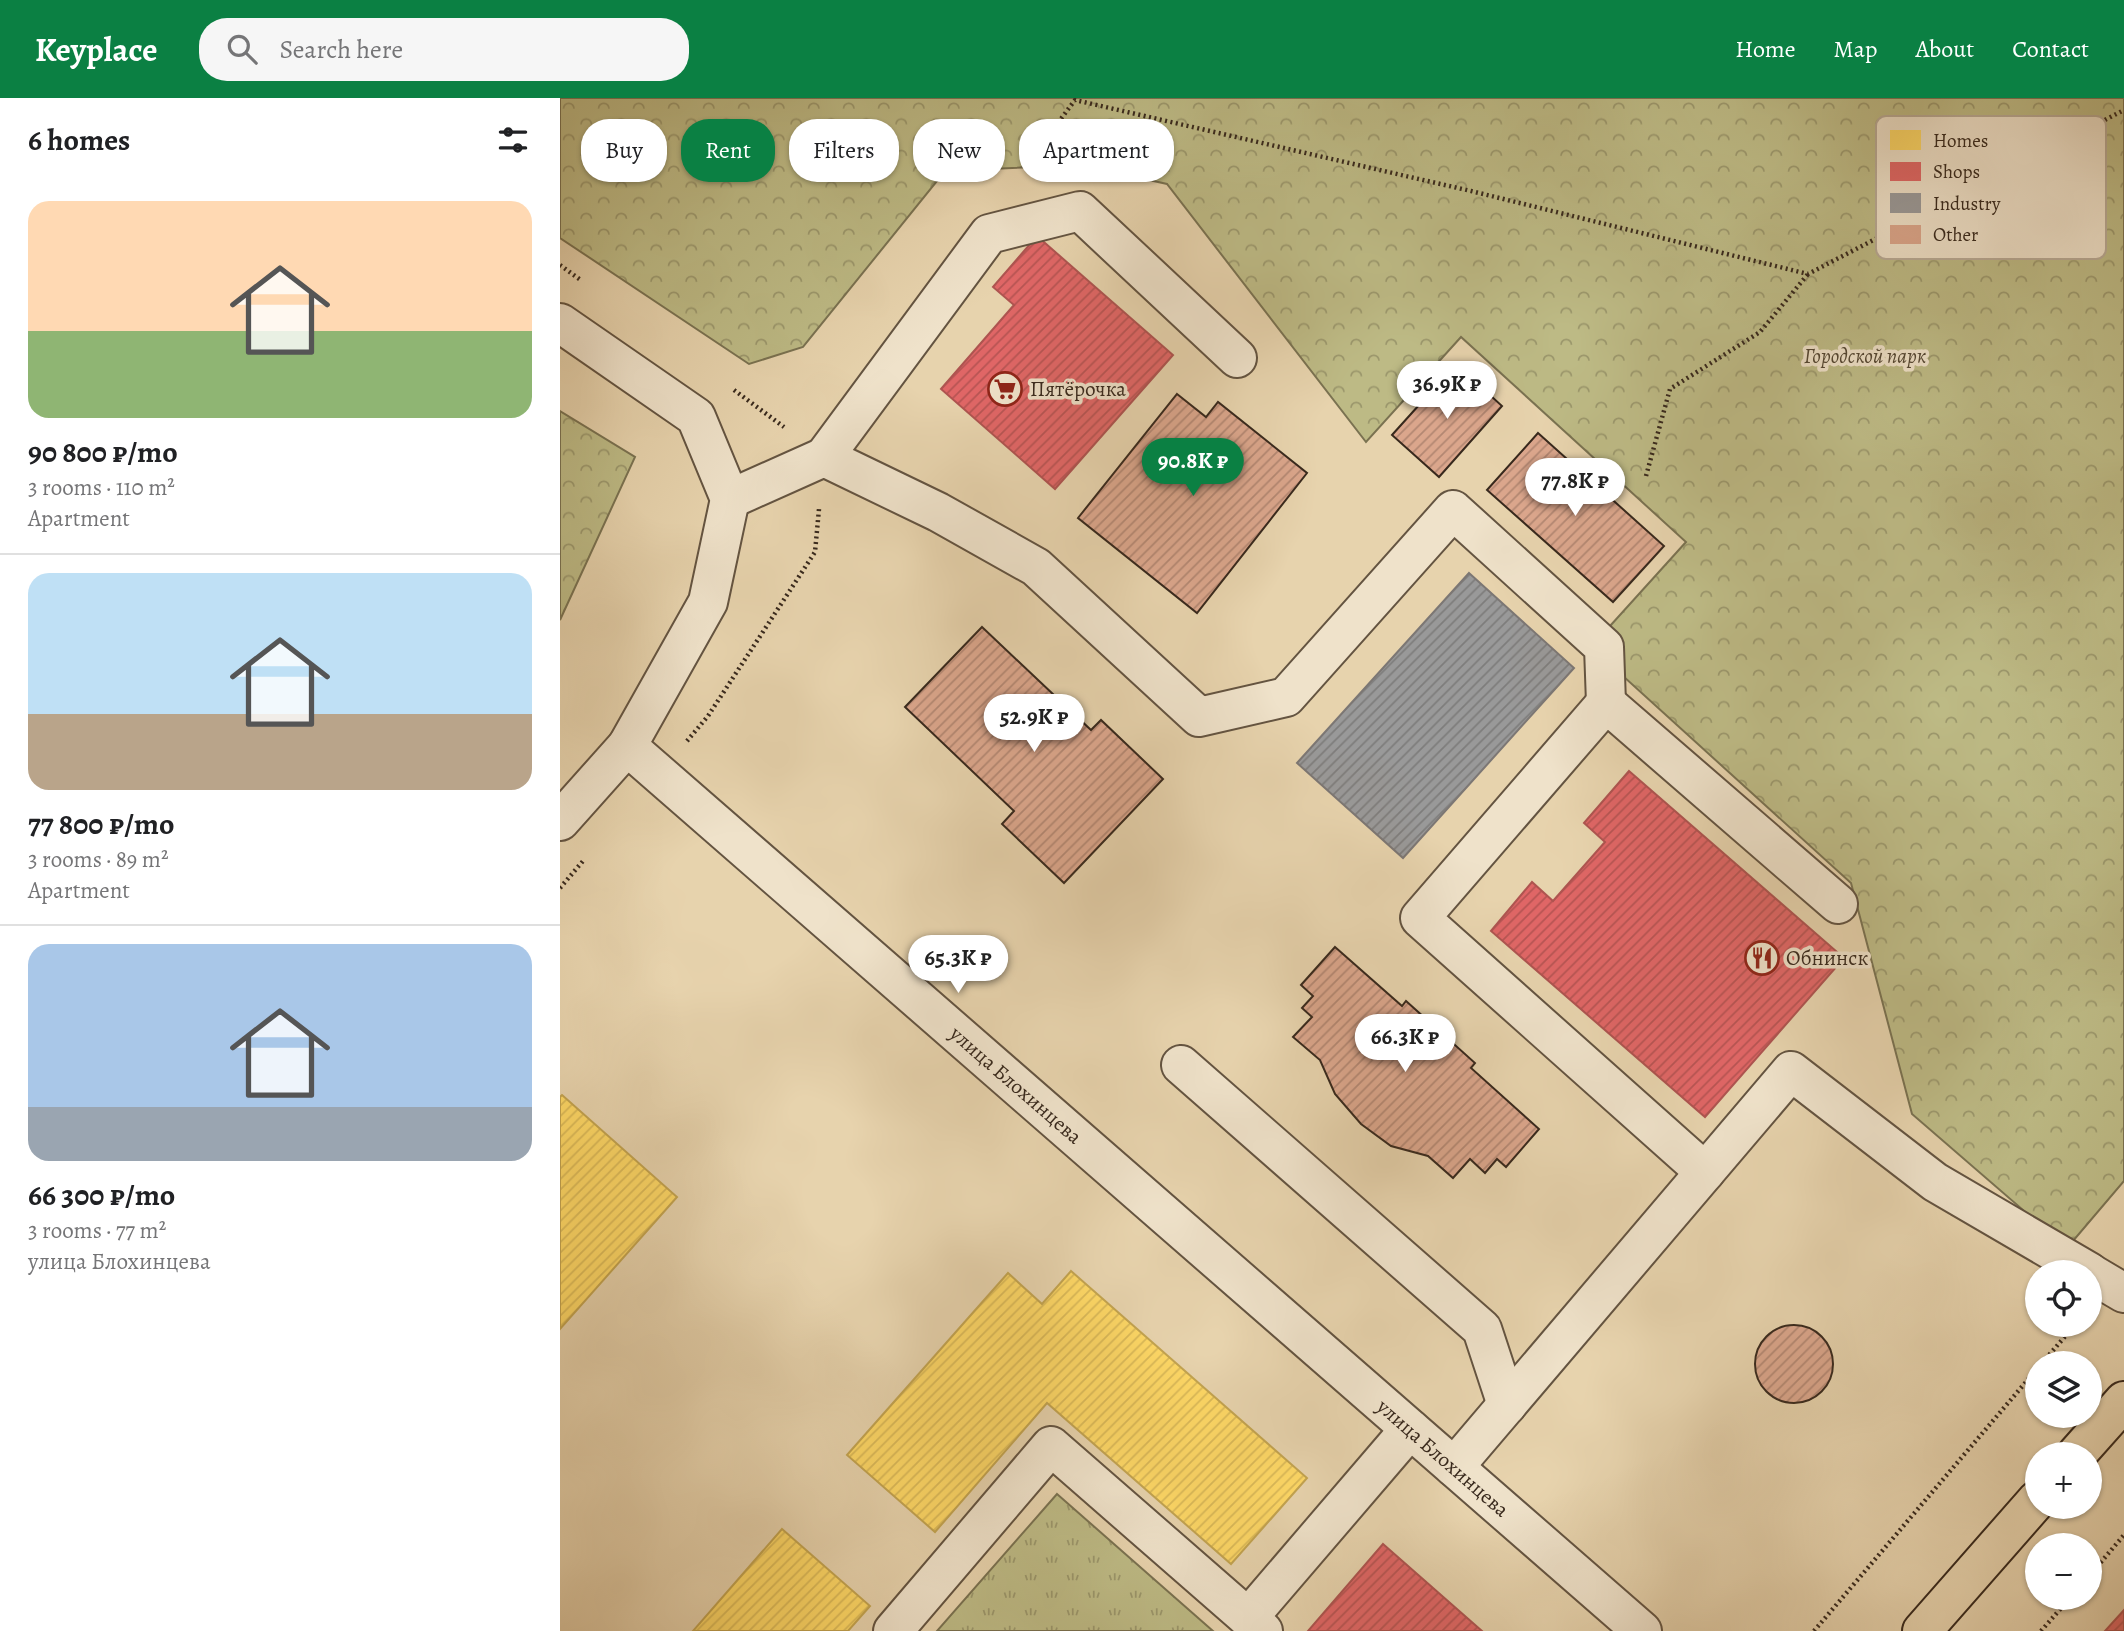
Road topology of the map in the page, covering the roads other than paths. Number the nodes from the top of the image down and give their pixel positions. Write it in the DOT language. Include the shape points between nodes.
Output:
graph roads {
  1 [pos="560,323"];
  2 [pos="1237,358"];
  3 [pos="824,457"];
  4 [pos="730,499"];
  5 [pos="1606,703"];
  6 [pos="627,746"];
  7 [pos="560,821"];
  8 [pos="1838,904"];
  9 [pos="1181,1065"];
  10 [pos="1705,1172"];
  11 [pos="2068,1260"];
  12 [pos="2102,1280"];
  13 [pos="2124,1293"];
  14 [pos="2124,1401"];
  15 [pos="1507,1405"];
  16 [pos="1410,1429"];
  17 [pos="2088,1442"];
  18 [pos="1454,1467"];
  19 [pos="2025,1514"];
  20 [pos="1256,1624"];
  21 [pos="893,1631"];
  22 [pos="1642,1631"];
  23 [pos="1922,1631"];
  1 -- 4 [label="street" via="696,417"];
  2 -- 3 [label="street" via="1080,211 989,234"];
  3 -- 4 [label="street"];
  3 -- 5 [label="street" via="938,512 1035,567 1199,717 1286,697 1453,510 1604,647"];
  4 -- 6 [label="street" via="708,602"];
  5 -- 8 [label="street"];
  5 -- 10 [label="street" via="1420,918"];
  6 -- 7 [label="street"];
  6 -- 16 [label="street, улица Блохинцева"];
  9 -- 15 [label="street" via="1482,1329"];
  10 -- 11 [label="street" via="1791,1071 1935,1182"];
  10 -- 15 [label="street"];
  12 -- 13 [label="street"];
  14 -- 17 [label="main road"];
  15 -- 18 [label="street"];
  16 -- 18 [label="street, улица Блохинцева"];
  16 -- 20 [label="street"];
  18 -- 22 [label="street, улица Блохинцева"];
  19 -- 23 [label="main road"];
  20 -- 21 [label="street" via="1051,1446"];
}
